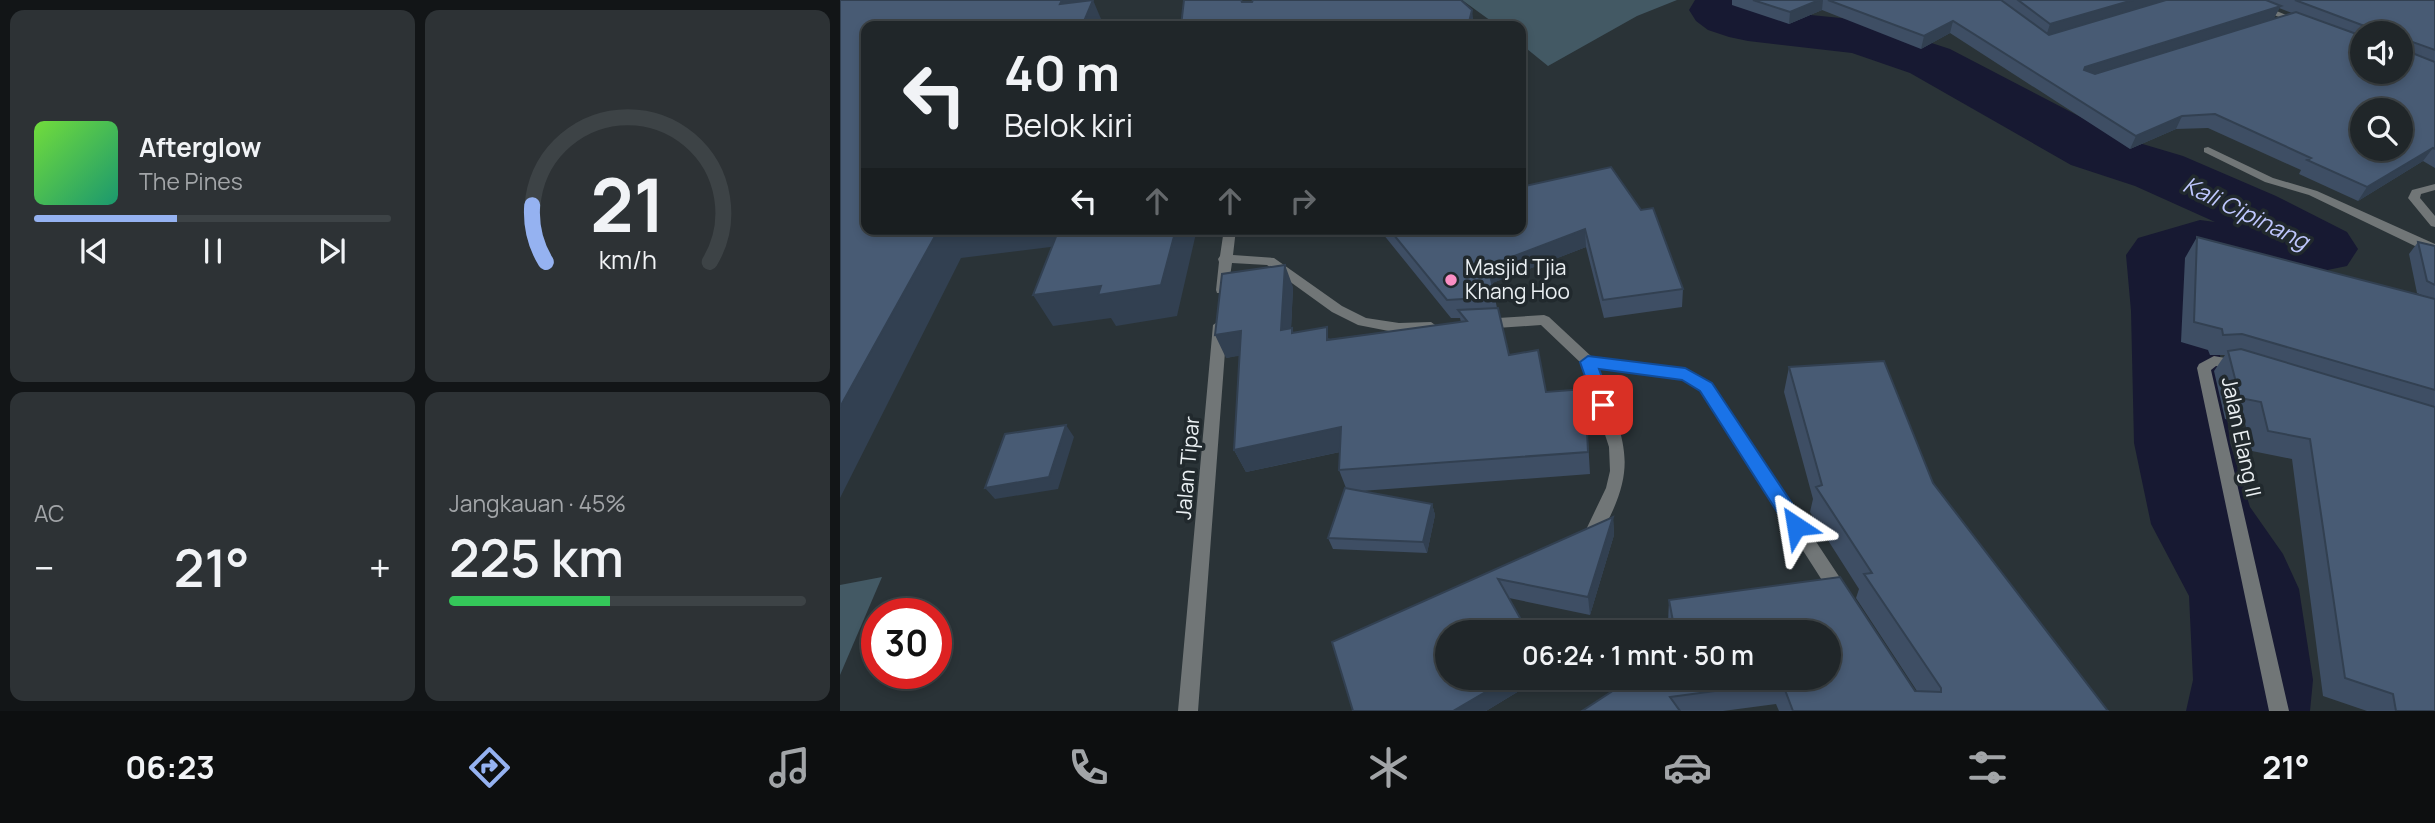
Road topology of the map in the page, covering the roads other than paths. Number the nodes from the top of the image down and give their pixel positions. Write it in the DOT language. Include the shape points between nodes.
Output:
graph roads {
  1 [pos="2242,0"];
  2 [pos="2289,19"];
  3 [pos="2277,23"];
  4 [pos="2315,28"];
  5 [pos="2208,150"];
  6 [pos="2435,187"];
  7 [pos="2435,223"];
  8 [pos="1229,235"];
  9 [pos="2435,248"];
  10 [pos="1224,259"];
  11 [pos="1466,325"];
  12 [pos="1441,327"];
  13 [pos="1588,362"];
  14 [pos="2253,369"];
  15 [pos="1591,536"];
  16 [pos="1849,607"];
  17 [pos="1188,711"];
  18 [pos="2279,711"];
  1 -- 2 [label="street"];
  2 -- 3 [label="street"];
  2 -- 4 [label="street"];
  5 -- 9 [label="street"];
  6 -- 7 [label="street" via="2416,192 2414,198"];
  8 -- 10 [label="street, Jalan Tipar"];
  10 -- 12 [label="street" via="1278,264 1337,309 1363,322 1399,328"];
  10 -- 17 [label="street, Jalan Tipar"];
  11 -- 13 [label="street" via="1544,320"];
  13 -- 15 [label="street" via="1611,427 1619,469 1609,504"];
  13 -- 16 [label="street" via="1685,374 1706,387"];
  14 -- 18 [label="street, Jalan Elang II" via="2214,361 2204,368"];
}
